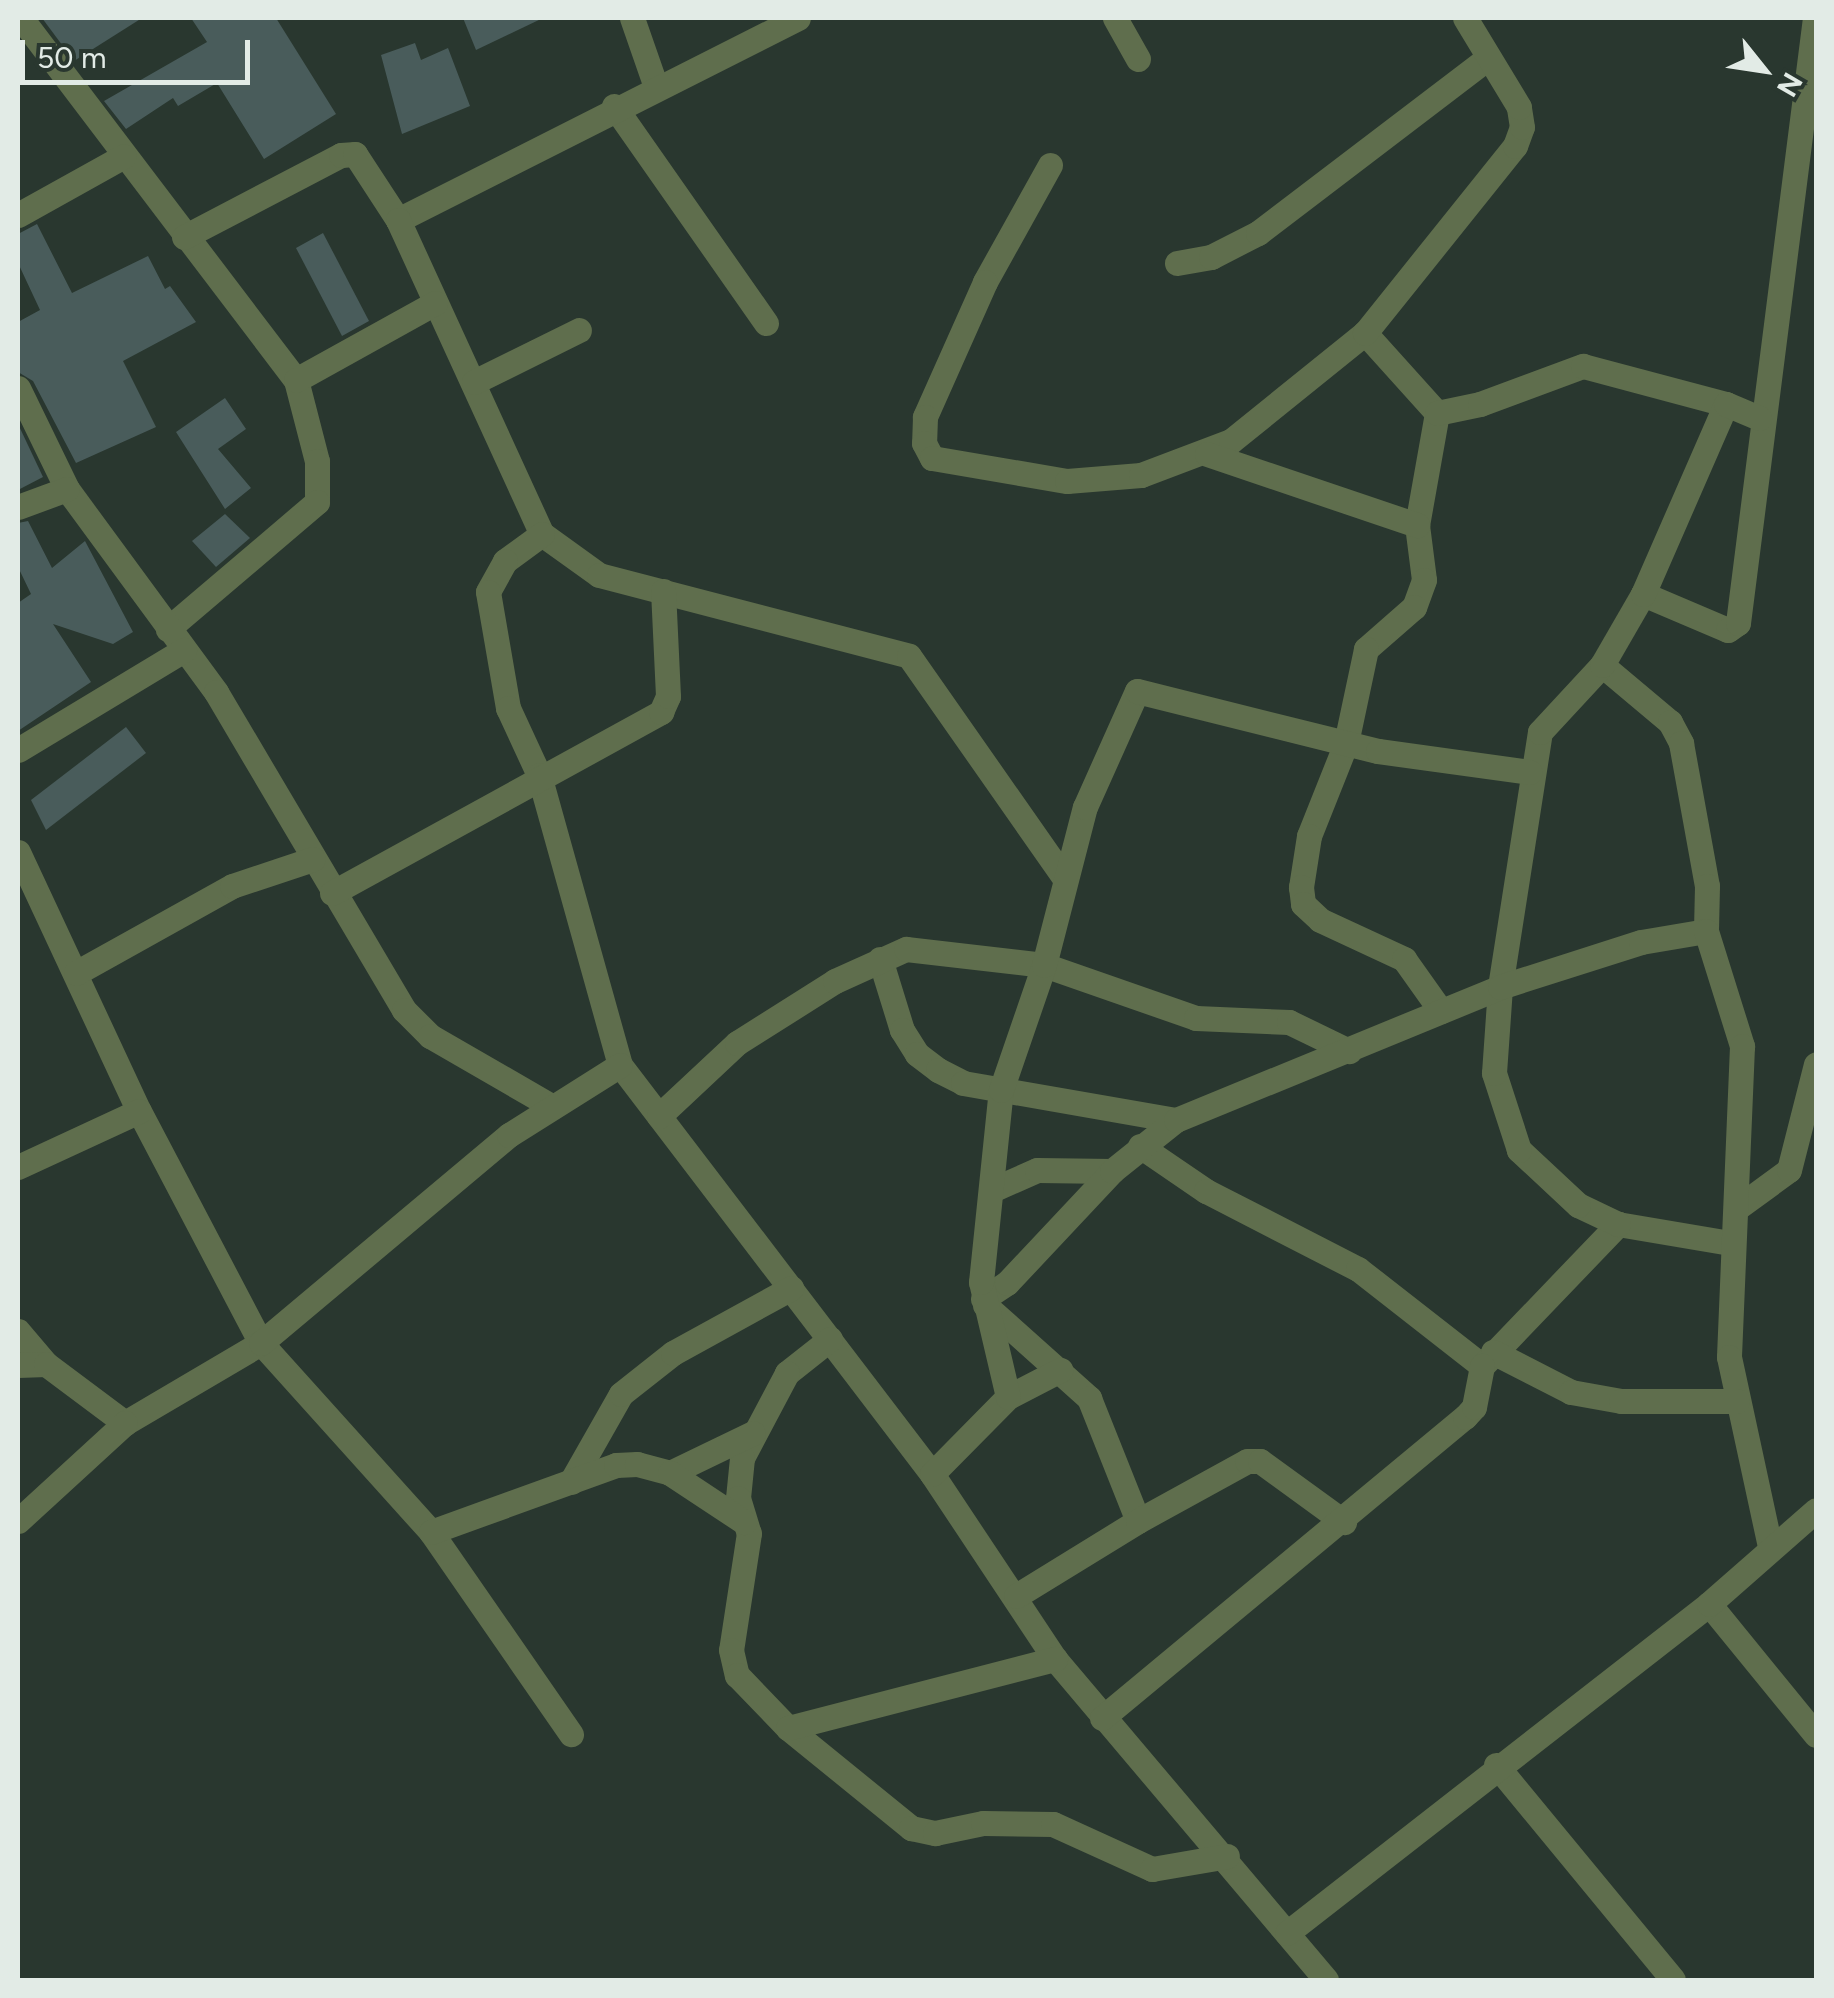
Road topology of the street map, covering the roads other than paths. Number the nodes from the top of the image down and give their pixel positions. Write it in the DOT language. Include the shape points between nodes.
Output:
graph roads {
  1 [pos="21,18"];
  2 [pos="632,18"];
  3 [pos="798,18"];
  4 [pos="1115,18"];
  5 [pos="1465,18"];
  6 [pos="1815,18"];
  7 [pos="1488,58"];
  8 [pos="1138,59"];
  9 [pos="655,84"];
  10 [pos="614,106"];
  11 [pos="124,156"];
  12 [pos="1050,165"];
  13 [pos="1809,170"];
  14 [pos="18,215"];
  15 [pos="398,220"];
  16 [pos="184,237"];
  17 [pos="1177,263"];
  18 [pos="435,303"];
  19 [pos="766,322"];
  20 [pos="578,330"];
  21 [pos="1365,333"];
  22 [pos="296,380"];
  23 [pos="474,382"];
  24 [pos="18,388"];
  25 [pos="1726,404"];
  26 [pos="1436,413"];
  27 [pos="1760,418"];
  28 [pos="1207,454"];
  29 [pos="67,489"];
  30 [pos="18,507"];
  31 [pos="1417,525"];
  32 [pos="542,534"];
  33 [pos="663,591"];
  34 [pos="1643,594"];
  35 [pos="176,640"];
  36 [pos="1602,665"];
  37 [pos="1346,742"];
  38 [pos="18,750"];
  39 [pos="1530,772"];
  40 [pos="539,775"];
  41 [pos="18,852"];
  42 [pos="313,859"];
  43 [pos="1065,879"];
  44 [pos="332,894"];
  45 [pos="1706,931"];
  46 [pos="880,959"];
  47 [pos="1044,965"];
  48 [pos="76,973"];
  49 [pos="1500,987"];
  50 [pos="1441,1011"];
  51 [pos="1349,1050"];
  52 [pos="1816,1064"];
  53 [pos="620,1065"];
  54 [pos="1002,1090"];
  55 [pos="550,1106"];
  56 [pos="139,1110"];
  57 [pos="659,1116"];
  58 [pos="1176,1120"];
  59 [pos="998,1139"];
  60 [pos="1140,1146"];
  61 [pos="18,1167"];
  62 [pos="1037,1170"];
  63 [pos="1112,1170"];
  64 [pos="994,1189"];
  65 [pos="1737,1208"];
  66 [pos="1618,1224"];
  67 [pos="1730,1243"];
  68 [pos="791,1288"];
  69 [pos="984,1302"];
  70 [pos="18,1330"];
  71 [pos="830,1339"];
  72 [pos="262,1343"];
  73 [pos="1487,1359"];
  74 [pos="46,1364"];
  75 [pos="18,1365"];
  76 [pos="1060,1370"];
  77 [pos="1008,1397"];
  78 [pos="1737,1401"];
  79 [pos="125,1424"];
  80 [pos="753,1433"];
  81 [pos="670,1473"];
  82 [pos="932,1474"];
  83 [pos="571,1482"];
  84 [pos="1816,1510"];
  85 [pos="1138,1520"];
  86 [pos="18,1521"];
  87 [pos="744,1522"];
  88 [pos="1344,1522"];
  89 [pos="430,1532"];
  90 [pos="1770,1546"];
  91 [pos="1016,1596"];
  92 [pos="1709,1604"];
  93 [pos="1055,1658"];
  94 [pos="1102,1718"];
  95 [pos="788,1728"];
  96 [pos="571,1734"];
  97 [pos="1816,1735"];
  98 [pos="1496,1765"];
  99 [pos="1227,1856"];
  100 [pos="1288,1933"];
  101 [pos="1326,1980"];
  102 [pos="1673,1980"];
  1 -- 11 [label="street"];
  2 -- 9 [label="street"];
  3 -- 9 [label="street"];
  4 -- 8 [label="street"];
  5 -- 7 [label="street"];
  6 -- 13 [label="street"];
  7 -- 17 [label="street" via="1258,233 1211,257"];
  7 -- 21 [label="street" via="1519,107 1522,127 1515,146"];
  9 -- 10 [label="street"];
  10 -- 15 [label="street"];
  10 -- 19 [label="street"];
  11 -- 14 [label="street"];
  11 -- 16 [label="street"];
  12 -- 28 [label="street" via="985,282 925,417 924,443 932,458 1067,481 1141,475"];
  13 -- 27 [label="street"];
  15 -- 16 [label="street" via="365,164 355,154 341,155"];
  15 -- 18 [label="street"];
  16 -- 22 [label="street"];
  18 -- 22 [label="street"];
  18 -- 23 [label="street"];
  20 -- 23 [label="street"];
  21 -- 26 [label="street"];
  21 -- 28 [label="street"];
  22 -- 35 [label="street" via="317,461 317,502"];
  23 -- 32 [label="street"];
  24 -- 29 [label="street"];
  25 -- 26 [label="street" via="1583,366"];
  25 -- 27 [label="street"];
  25 -- 34 [label="street"];
  26 -- 31 [label="street"];
  27 -- 34 [label="street" via="1735,629"];
  28 -- 31 [label="street"];
  29 -- 30 [label="street"];
  29 -- 35 [label="street"];
  31 -- 37 [label="street" via="1424,580 1414,608 1366,648"];
  32 -- 33 [label="street" via="585,570"];
  32 -- 40 [label="street" via="505,561 488,592 508,708"];
  33 -- 40 [label="street" via="668,696 661,712 644,727"];
  33 -- 43 [label="street" via="909,656"];
  34 -- 36 [label="street"];
  35 -- 38 [label="street"];
  35 -- 42 [label="street" via="216,692"];
  36 -- 39 [label="street" via="1544,725"];
  36 -- 45 [label="street" via="1670,722 1681,743 1707,886"];
  37 -- 39 [label="street"];
  37 -- 43 [label="street" via="1138,691 1104,753"];
  37 -- 50 [label="street" via="1310,836 1303,904 1320,920 1396,953"];
  39 -- 49 [label="street"];
  40 -- 44 [label="street"];
  40 -- 53 [label="street"];
  41 -- 48 [label="street"];
  42 -- 44 [label="street"];
  42 -- 48 [label="street" via="246,879"];
  43 -- 47 [label="street"];
  44 -- 55 [label="street" via="416,1026"];
  45 -- 49 [label="street" via="1627,946"];
  45 -- 65 [label="street" via="1742,1046"];
  46 -- 47 [label="street" via="928,947"];
  46 -- 54 [label="street" via="916,1054 964,1083"];
  46 -- 57 [label="street" via="737,1044"];
  47 -- 51 [label="street" via="1196,1018 1288,1022"];
  47 -- 54 [label="street"];
  48 -- 56 [label="street"];
  49 -- 50 [label="street"];
  49 -- 66 [label="street" via="1494,1074 1519,1150 1578,1205"];
  50 -- 51 [label="street"];
  51 -- 58 [label="street"];
  52 -- 65 [label="street" via="1789,1170"];
  53 -- 55 [label="street"];
  53 -- 57 [label="street"];
  54 -- 58 [label="street"];
  54 -- 59 [label="street"];
  55 -- 72 [label="street"];
  56 -- 61 [label="street"];
  56 -- 72 [label="street"];
  57 -- 68 [label="street"];
  58 -- 60 [label="street"];
  59 -- 62 [label="street"];
  59 -- 64 [label="street"];
  60 -- 63 [label="street"];
  60 -- 73 [label="street" via="1206,1191 1358,1269"];
  62 -- 63 [label="street"];
  62 -- 64 [label="street"];
  63 -- 69 [label="street"];
  64 -- 69 [label="street" via="982,1262"];
  65 -- 67 [label="street"];
  66 -- 67 [label="street"];
  66 -- 73 [label="street"];
  67 -- 78 [label="street" via="1728,1357"];
  68 -- 71 [label="street"];
  68 -- 83 [label="street" via="645,1373 611,1408"];
  69 -- 76 [label="street"];
  69 -- 77 [label="street"];
  70 -- 74 [label="street"];
  71 -- 80 [label="street" via="787,1374"];
  71 -- 82 [label="street"];
  72 -- 79 [label="street"];
  72 -- 89 [label="street"];
  73 -- 78 [label="street" via="1572,1392 1621,1400"];
  73 -- 88 [label="street" via="1474,1408"];
  74 -- 75 [label="street"];
  74 -- 79 [label="street"];
  76 -- 77 [label="street"];
  76 -- 85 [label="street" via="1089,1398"];
  77 -- 82 [label="street"];
  78 -- 90 [label="street"];
  79 -- 86 [label="street"];
  80 -- 81 [label="street"];
  80 -- 87 [label="street" via="739,1472"];
  81 -- 83 [label="street" via="616,1465"];
  81 -- 87 [label="street"];
  82 -- 91 [label="street"];
  83 -- 89 [label="street"];
  84 -- 90 [label="street"];
  85 -- 88 [label="street" via="1260,1460"];
  85 -- 91 [label="street"];
  87 -- 95 [label="street" via="748,1546 731,1650 736,1676"];
  88 -- 94 [label="street"];
  89 -- 96 [label="street"];
  90 -- 92 [label="street"];
  91 -- 93 [label="street"];
  92 -- 97 [label="street"];
  92 -- 98 [label="street"];
  93 -- 94 [label="street"];
  93 -- 95 [label="street"];
  94 -- 99 [label="street"];
  95 -- 99 [label="street" via="911,1828 935,1834 983,1824 1053,1824 1152,1869"];
  98 -- 100 [label="street"];
  98 -- 102 [label="street"];
  99 -- 100 [label="street"];
  100 -- 101 [label="street"];
}
